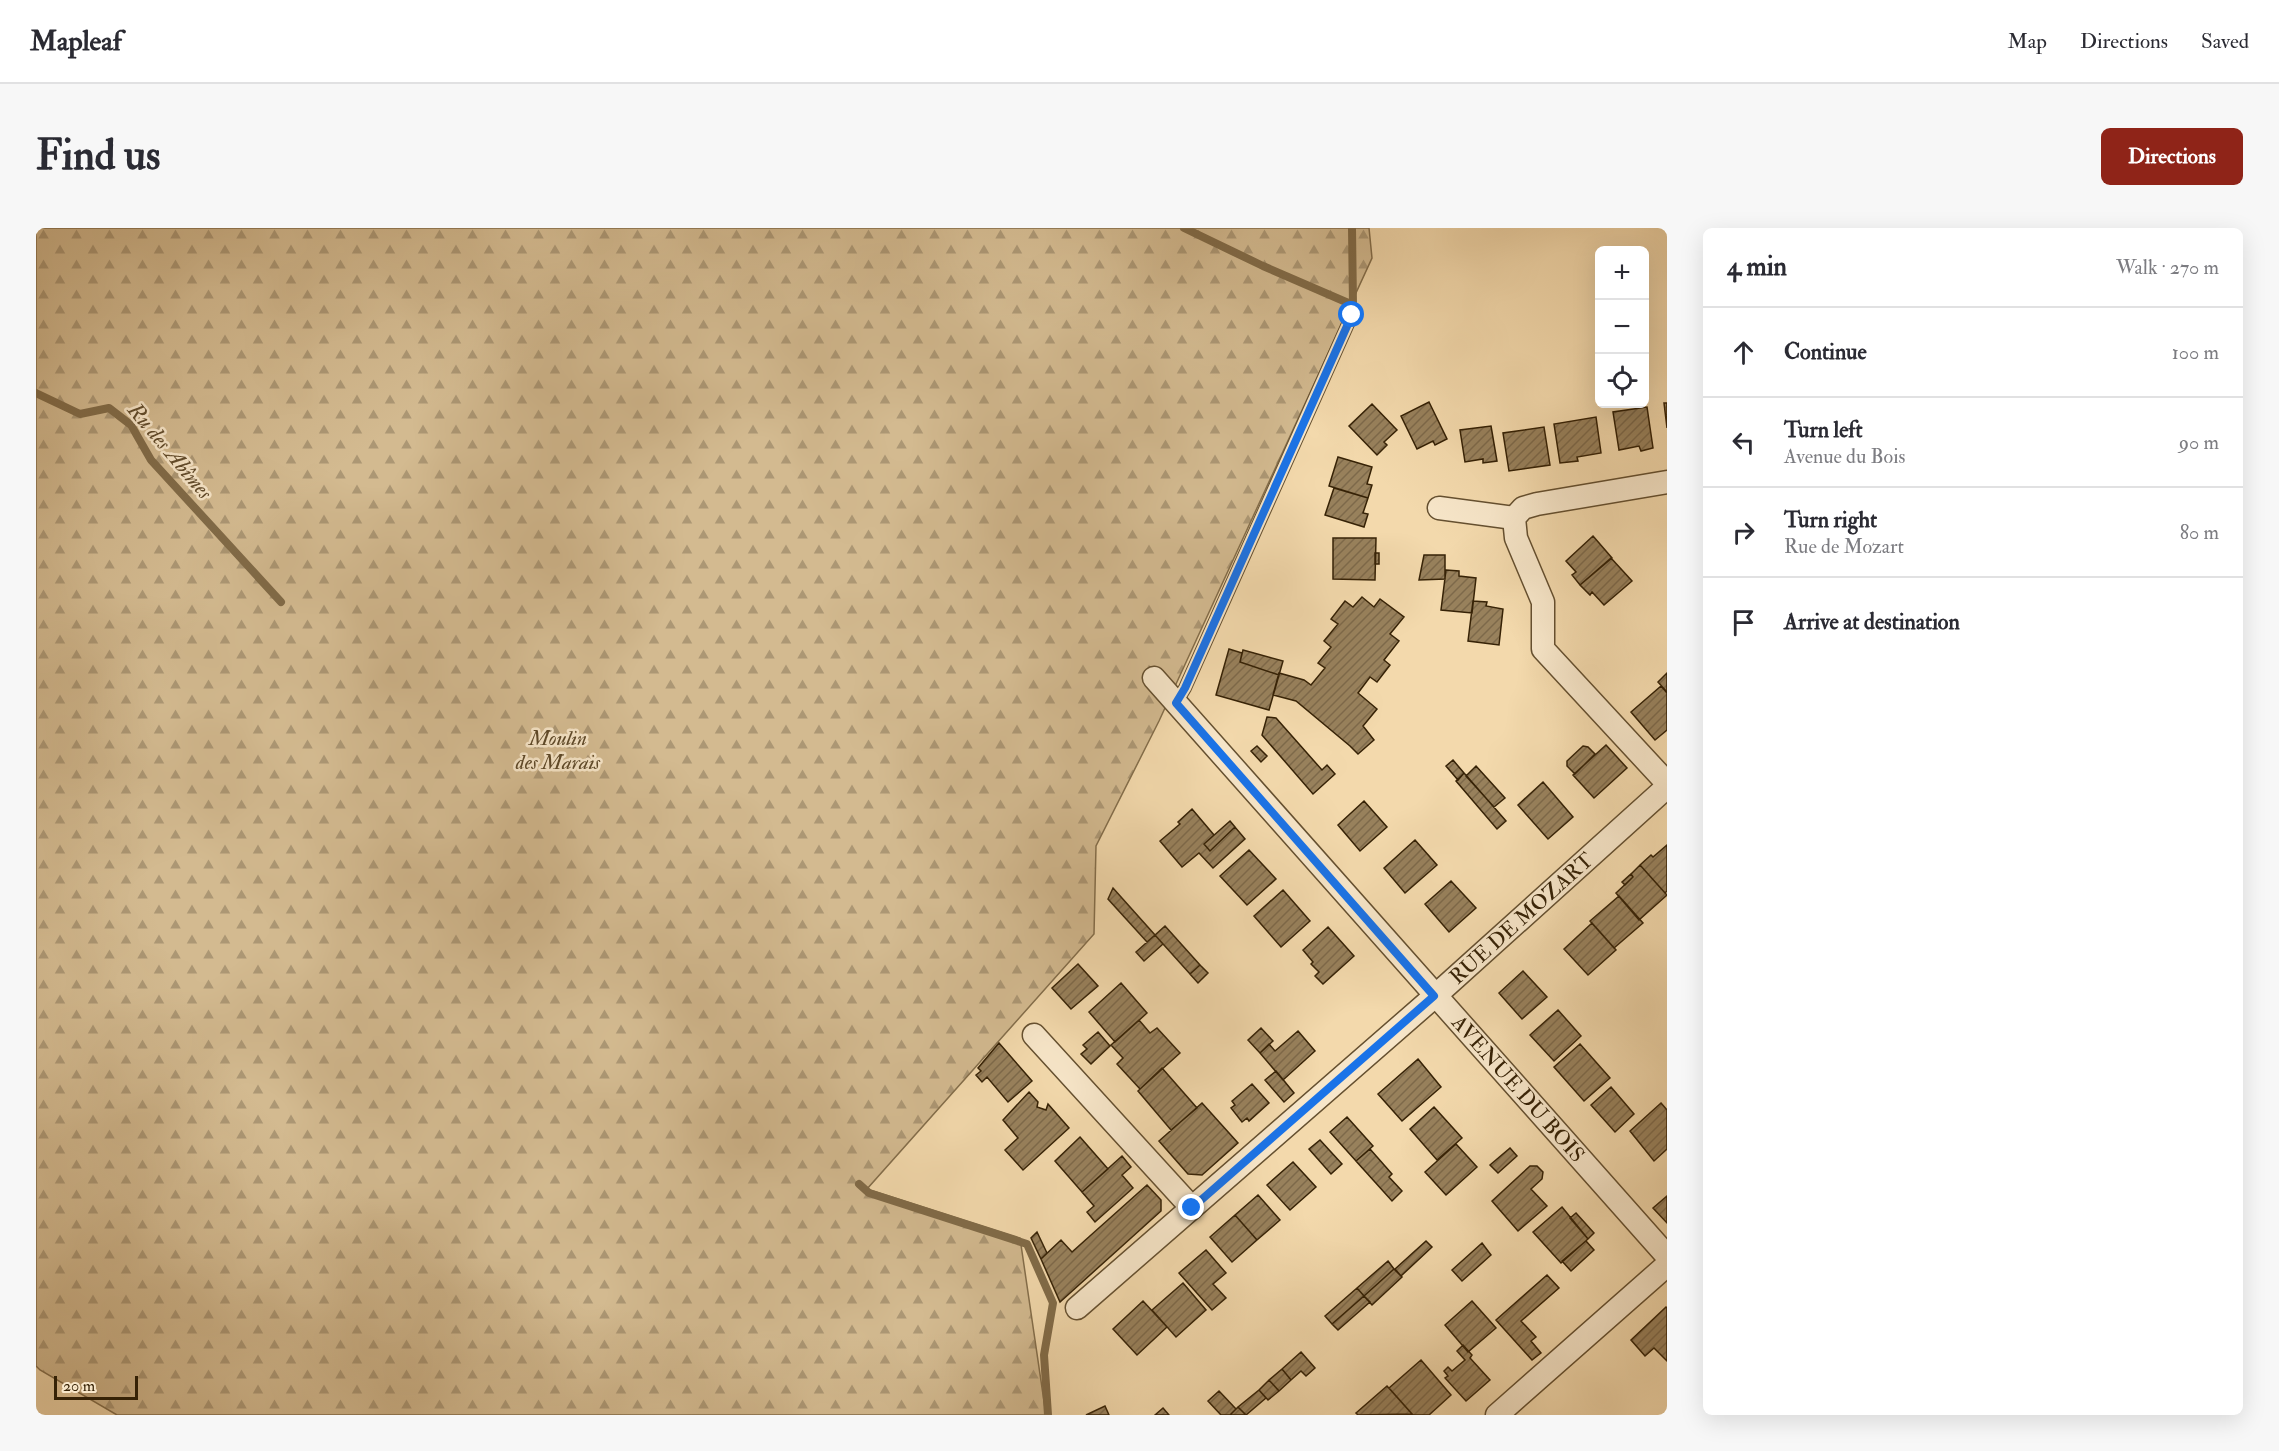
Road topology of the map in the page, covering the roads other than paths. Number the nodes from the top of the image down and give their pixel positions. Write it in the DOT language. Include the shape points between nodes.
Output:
graph roads {
  1 [pos="1352,315"];
  2 [pos="1667,482"];
  3 [pos="1438,508"];
  4 [pos="1514,518"];
  5 [pos="1154,678"];
  6 [pos="1176,703"];
  7 [pos="1667,785"];
  8 [pos="1434,996"];
  9 [pos="1034,1035"];
  10 [pos="1192,1208"];
  11 [pos="1667,1256"];
  12 [pos="1667,1264"];
  13 [pos="1077,1308"];
  14 [pos="1497,1415"];
  1 -- 6 [label="lane"];
  2 -- 4 [label="street" via="1537,504 1523,508"];
  3 -- 4 [label="street"];
  4 -- 7 [label="street" via="1516,538 1543,602 1543,648"];
  5 -- 6 [label="street, AVENUE DU BOIS"];
  6 -- 8 [label="street, AVENUE DU BOIS"];
  7 -- 8 [label="street, RUE DE MOZART"];
  8 -- 10 [label="street, RUE DE MOZART"];
  8 -- 11 [label="street, AVENUE DU BOIS"];
  9 -- 10 [label="street"];
  10 -- 13 [label="street, RUE DE MOZART"];
  12 -- 14 [label="street"];
}
